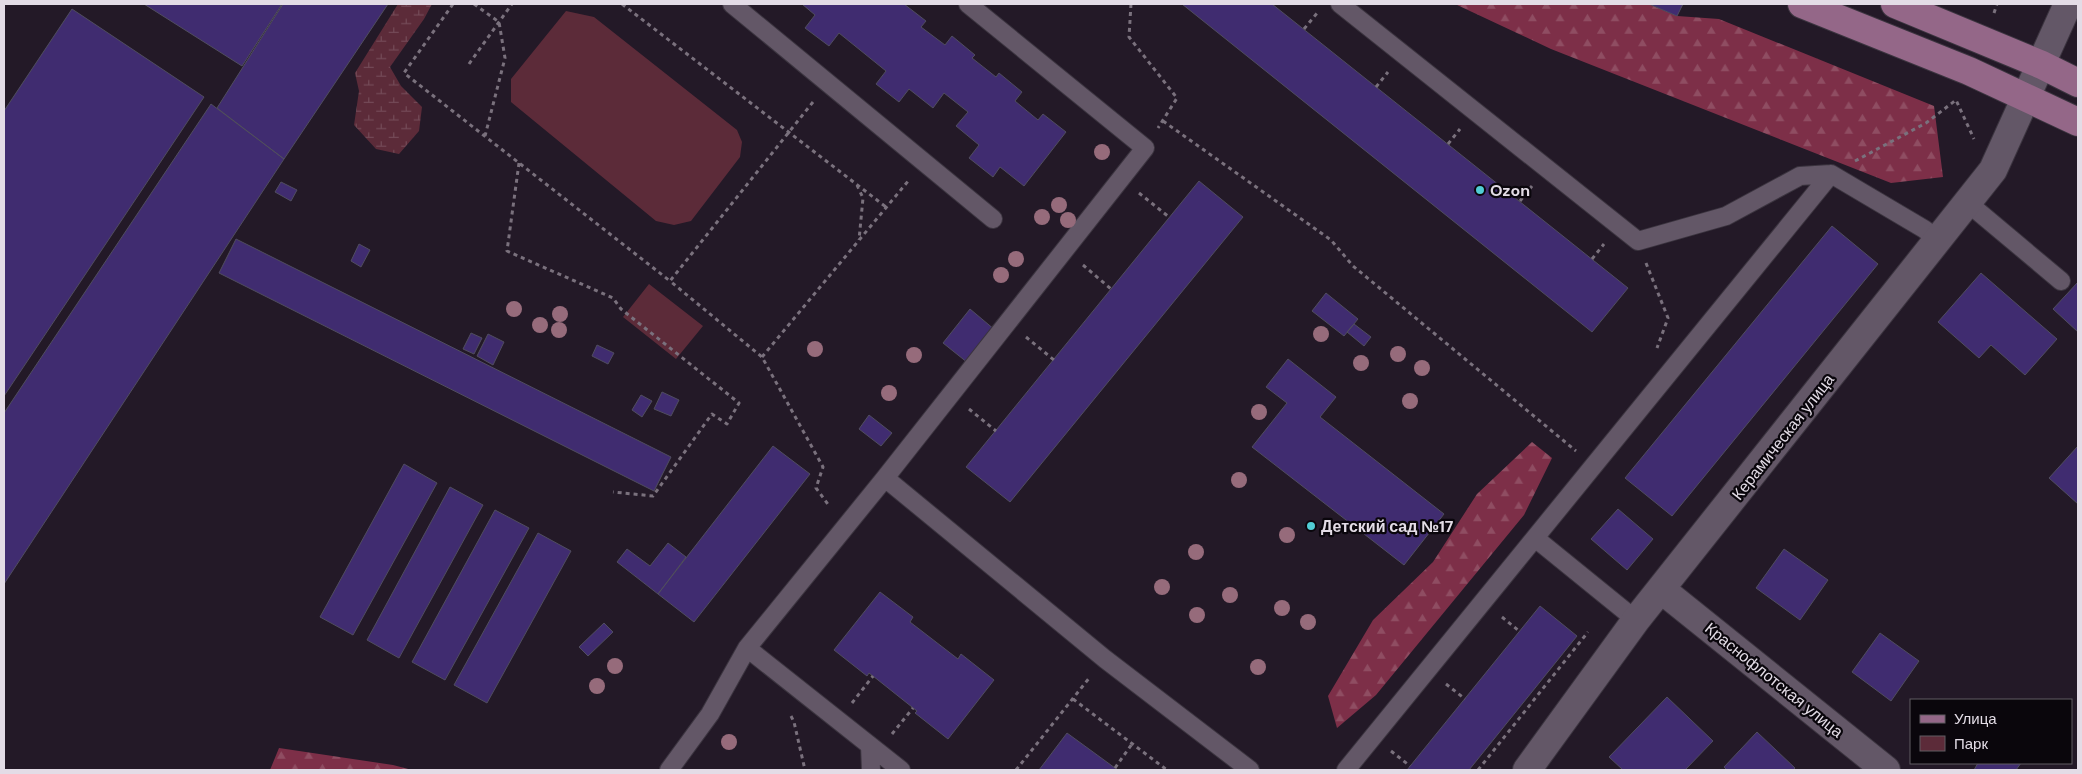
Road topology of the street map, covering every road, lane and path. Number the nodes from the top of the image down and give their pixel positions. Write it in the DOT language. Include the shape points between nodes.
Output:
graph roads {
  1 [pos="453,4"];
  2 [pos="474,4"];
  3 [pos="512,4"];
  4 [pos="622,4"];
  5 [pos="732,4"];
  6 [pos="968,4"];
  7 [pos="1131,4"];
  8 [pos="1340,4"];
  9 [pos="1802,4"];
  10 [pos="1895,4"];
  11 [pos="1998,4"];
  12 [pos="2068,4"];
  13 [pos="1320,10"];
  14 [pos="1994,13"];
  15 [pos="499,22"];
  16 [pos="1304,29"];
  17 [pos="469,64"];
  18 [pos="2042,65"];
  19 [pos="828,83"];
  20 [pos="2078,83"];
  21 [pos="2027,97"];
  22 [pos="1162,121"];
  23 [pos="2078,122"];
  24 [pos="789,132"];
  25 [pos="485,136"];
  26 [pos="1975,141"];
  27 [pos="1146,148"];
  28 [pos="519,162"];
  29 [pos="924,162"];
  30 [pos="1831,174"];
  31 [pos="1121,178"];
  32 [pos="857,185"];
  33 [pos="1968,204"];
  34 [pos="886,208"];
  35 [pos="1169,217"];
  36 [pos="992,219"];
  37 [pos="1939,240"];
  38 [pos="859,241"];
  39 [pos="1638,241"];
  40 [pos="1065,250"];
  41 [pos="670,281"];
  42 [pos="2061,281"];
  43 [pos="1112,289"];
  44 [pos="1008,322"];
  45 [pos="1654,355"];
  46 [pos="762,357"];
  47 [pos="1054,360"];
  48 [pos="951,395"];
  49 [pos="996,431"];
  50 [pos="1594,465"];
  51 [pos="885,478"];
  52 [pos="613,492"];
  53 [pos="845,528"];
  54 [pos="1535,538"];
  55 [pos="1662,590"];
  56 [pos="1636,620"];
  57 [pos="746,648"];
  58 [pos="1105,659"];
  59 [pos="873,676"];
  60 [pos="1073,698"];
  61 [pos="913,708"];
  62 [pos="838,721"];
  63 [pos="1132,744"];
  64 [pos="874,749"];
  65 [pos="1115,768"];
  66 [pos="669,770"];
  67 [pos="871,770"];
  68 [pos="901,770"];
  69 [pos="1016,770"];
  70 [pos="1167,770"];
  71 [pos="1250,770"];
  72 [pos="1346,770"];
  73 [pos="1527,770"];
  74 [pos="1886,770"];
  1 -- 25 [label="path" via="404,73"];
  2 -- 15 [label="path"];
  3 -- 15 [label="path"];
  4 -- 24 [label="path"];
  5 -- 19 [label="lane"];
  6 -- 27 [label="lane"];
  7 -- 22 [label="path" via="1129,37 1177,98"];
  8 -- 39 [label="lane"];
  9 -- 21 [label="main road" via="1925,52"];
  10 -- 18 [label="main road"];
  11 -- 14 [label="path"];
  12 -- 18 [label="street, Керамическая улица"];
  13 -- 16 [label="path"];
  15 -- 17 [label="path"];
  15 -- 25 [label="path" via="505,58"];
  18 -- 20 [label="main road"];
  18 -- 21 [label="street, Керамическая улица"];
  19 -- 24 [label="path"];
  19 -- 29 [label="lane"];
  21 -- 23 [label="main road"];
  21 -- 33 [label="street, Керамическая улица" via="1999,159"];
  22 -- 27 [label="path"];
  22 -- 50 [label="path" via="1331,240 1353,266"];
  24 -- 32 [label="path"];
  24 -- 41 [label="path"];
  25 -- 28 [label="path"];
  26 -- 30 [label="path" via="1956,100 1926,123"];
  27 -- 31 [label="lane"];
  28 -- 41 [label="path"];
  28 -- 52 [label="path" via="507,251 613,298 621,309 739,403 727,424 712,414 653,496"];
  29 -- 34 [label="path"];
  29 -- 36 [label="lane"];
  30 -- 37 [label="lane"];
  30 -- 39 [label="lane" via="1800,176 1726,216"];
  30 -- 50 [label="lane"];
  31 -- 35 [label="path"];
  31 -- 40 [label="lane"];
  32 -- 34 [label="path"];
  32 -- 38 [label="path" via="863,198"];
  33 -- 37 [label="street, Керамическая улица"];
  33 -- 42 [label="lane"];
  34 -- 38 [label="path"];
  37 -- 55 [label="street, Керамическая улица"];
  38 -- 46 [label="path"];
  39 -- 45 [label="path" via="1668,318"];
  40 -- 43 [label="path"];
  40 -- 44 [label="lane"];
  41 -- 46 [label="path"];
  44 -- 47 [label="path"];
  44 -- 48 [label="lane"];
  46 -- 53 [label="path" via="823,467 816,488"];
  48 -- 49 [label="path"];
  48 -- 51 [label="lane"];
  50 -- 54 [label="lane"];
  51 -- 53 [label="lane"];
  51 -- 58 [label="lane"];
  53 -- 57 [label="lane"];
  54 -- 56 [label="lane"];
  54 -- 72 [label="lane"];
  55 -- 56 [label="street, Керамическая улица"];
  55 -- 74 [label="street, Краснофлотская улица"];
  56 -- 73 [label="street, Керамическая улица"];
  57 -- 62 [label="lane"];
  57 -- 66 [label="lane" via="710,714"];
  58 -- 60 [label="path"];
  58 -- 71 [label="lane"];
  59 -- 62 [label="path"];
  60 -- 63 [label="path"];
  60 -- 69 [label="path"];
  61 -- 64 [label="path"];
  62 -- 64 [label="lane"];
  63 -- 65 [label="path"];
  63 -- 70 [label="path"];
  64 -- 67 [label="lane"];
  64 -- 68 [label="lane"];
}
